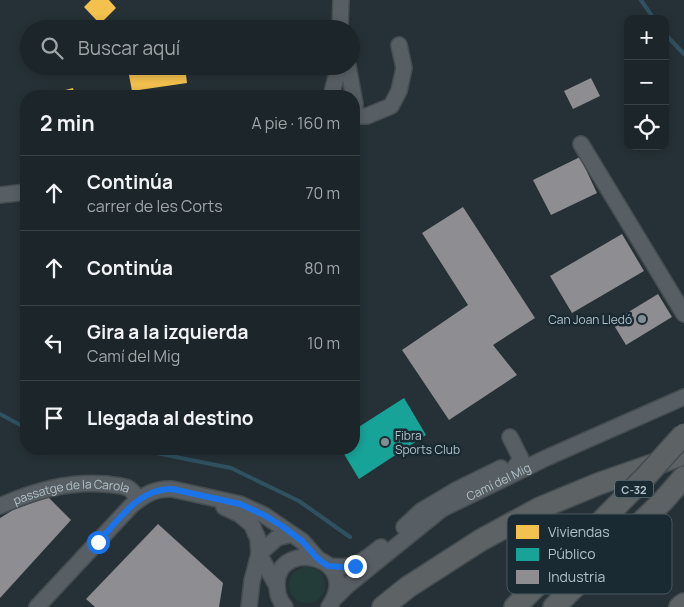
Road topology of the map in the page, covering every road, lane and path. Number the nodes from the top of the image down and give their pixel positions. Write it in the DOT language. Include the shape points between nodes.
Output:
graph roads {
  1 [pos="341,0"];
  2 [pos="340,20"];
  3 [pos="399,45"];
  4 [pos="337,75"];
  5 [pos="350,75"];
  6 [pos="333,90"];
  7 [pos="352,90"];
  8 [pos="360,116"];
  9 [pos="581,144"];
  10 [pos="20,193"];
  11 [pos="0,195"];
  12 [pos="684,314"];
  13 [pos="684,390"];
  14 [pos="684,397"];
  15 [pos="684,434"];
  16 [pos="510,437"];
  17 [pos="684,454"];
  18 [pos="521,459"];
  19 [pos="510,476"];
  20 [pos="684,477"];
  21 [pos="205,497"];
  22 [pos="139,499"];
  23 [pos="0,506"];
  24 [pos="529,514"];
  25 [pos="609,514"];
  26 [pos="650,514"];
  27 [pos="507,526"];
  28 [pos="292,534"];
  29 [pos="259,554"];
  30 [pos="323,562"];
  31 [pos="528,594"];
  32 [pos="567,594"];
  33 [pos="277,595"];
  34 [pos="332,602"];
  35 [pos="684,604"];
  36 [pos="37,607"];
  37 [pos="249,607"];
  38 [pos="285,607"];
  39 [pos="383,607"];
  40 [pos="515,607"];
  41 [pos="554,607"];
  42 [pos="680,607"];
  1 -- 2 [label="street"];
  3 -- 8 [label="street" via="404,68 399,91 391,106"];
  4 -- 6 [label="street"];
  5 -- 7 [label="street"];
  9 -- 12 [label="street"];
  10 -- 11 [label="street"];
  13 -- 18 [label="street, Camí del Mig"];
  14 -- 19 [label="street, Camí del Mig"];
  15 -- 25 [label="highway, C-32, bridge"];
  16 -- 18 [label="street"];
  17 -- 24 [label="highway" via="598,484"];
  18 -- 19 [label="street"];
  18 -- 30 [label="street, Camí del Mig" via="421,511 355,566 342,567"];
  19 -- 34 [label="street, Camí del Mig" via="442,509 348,585"];
  20 -- 26 [label="highway, C-32"];
  21 -- 22 [label="street" via="161,489"];
  21 -- 28 [label="street" via="240,504"];
  21 -- 29 [label="street" via="252,525 258,539"];
  22 -- 23 [label="street, passatge de la Carola" via="128,488 95,483 72,484 44,489"];
  22 -- 36 [label="street"];
  27 -- 39 [label="highway" via="408,587"];
  28 -- 29 [label="street" via="276,538"];
  28 -- 30 [label="street"];
  29 -- 33 [label="street"];
  29 -- 37 [label="street"];
  30 -- 33 [label="street, Camí del Mig" via="308,557 290,562 278,578"];
  30 -- 34 [label="street" via="336,578 337,590"];
  31 -- 40 [label="highway, C-32, bridge"];
  32 -- 41 [label="highway, C-32"];
  33 -- 38 [label="street"];
  35 -- 42 [label="highway"];
}
